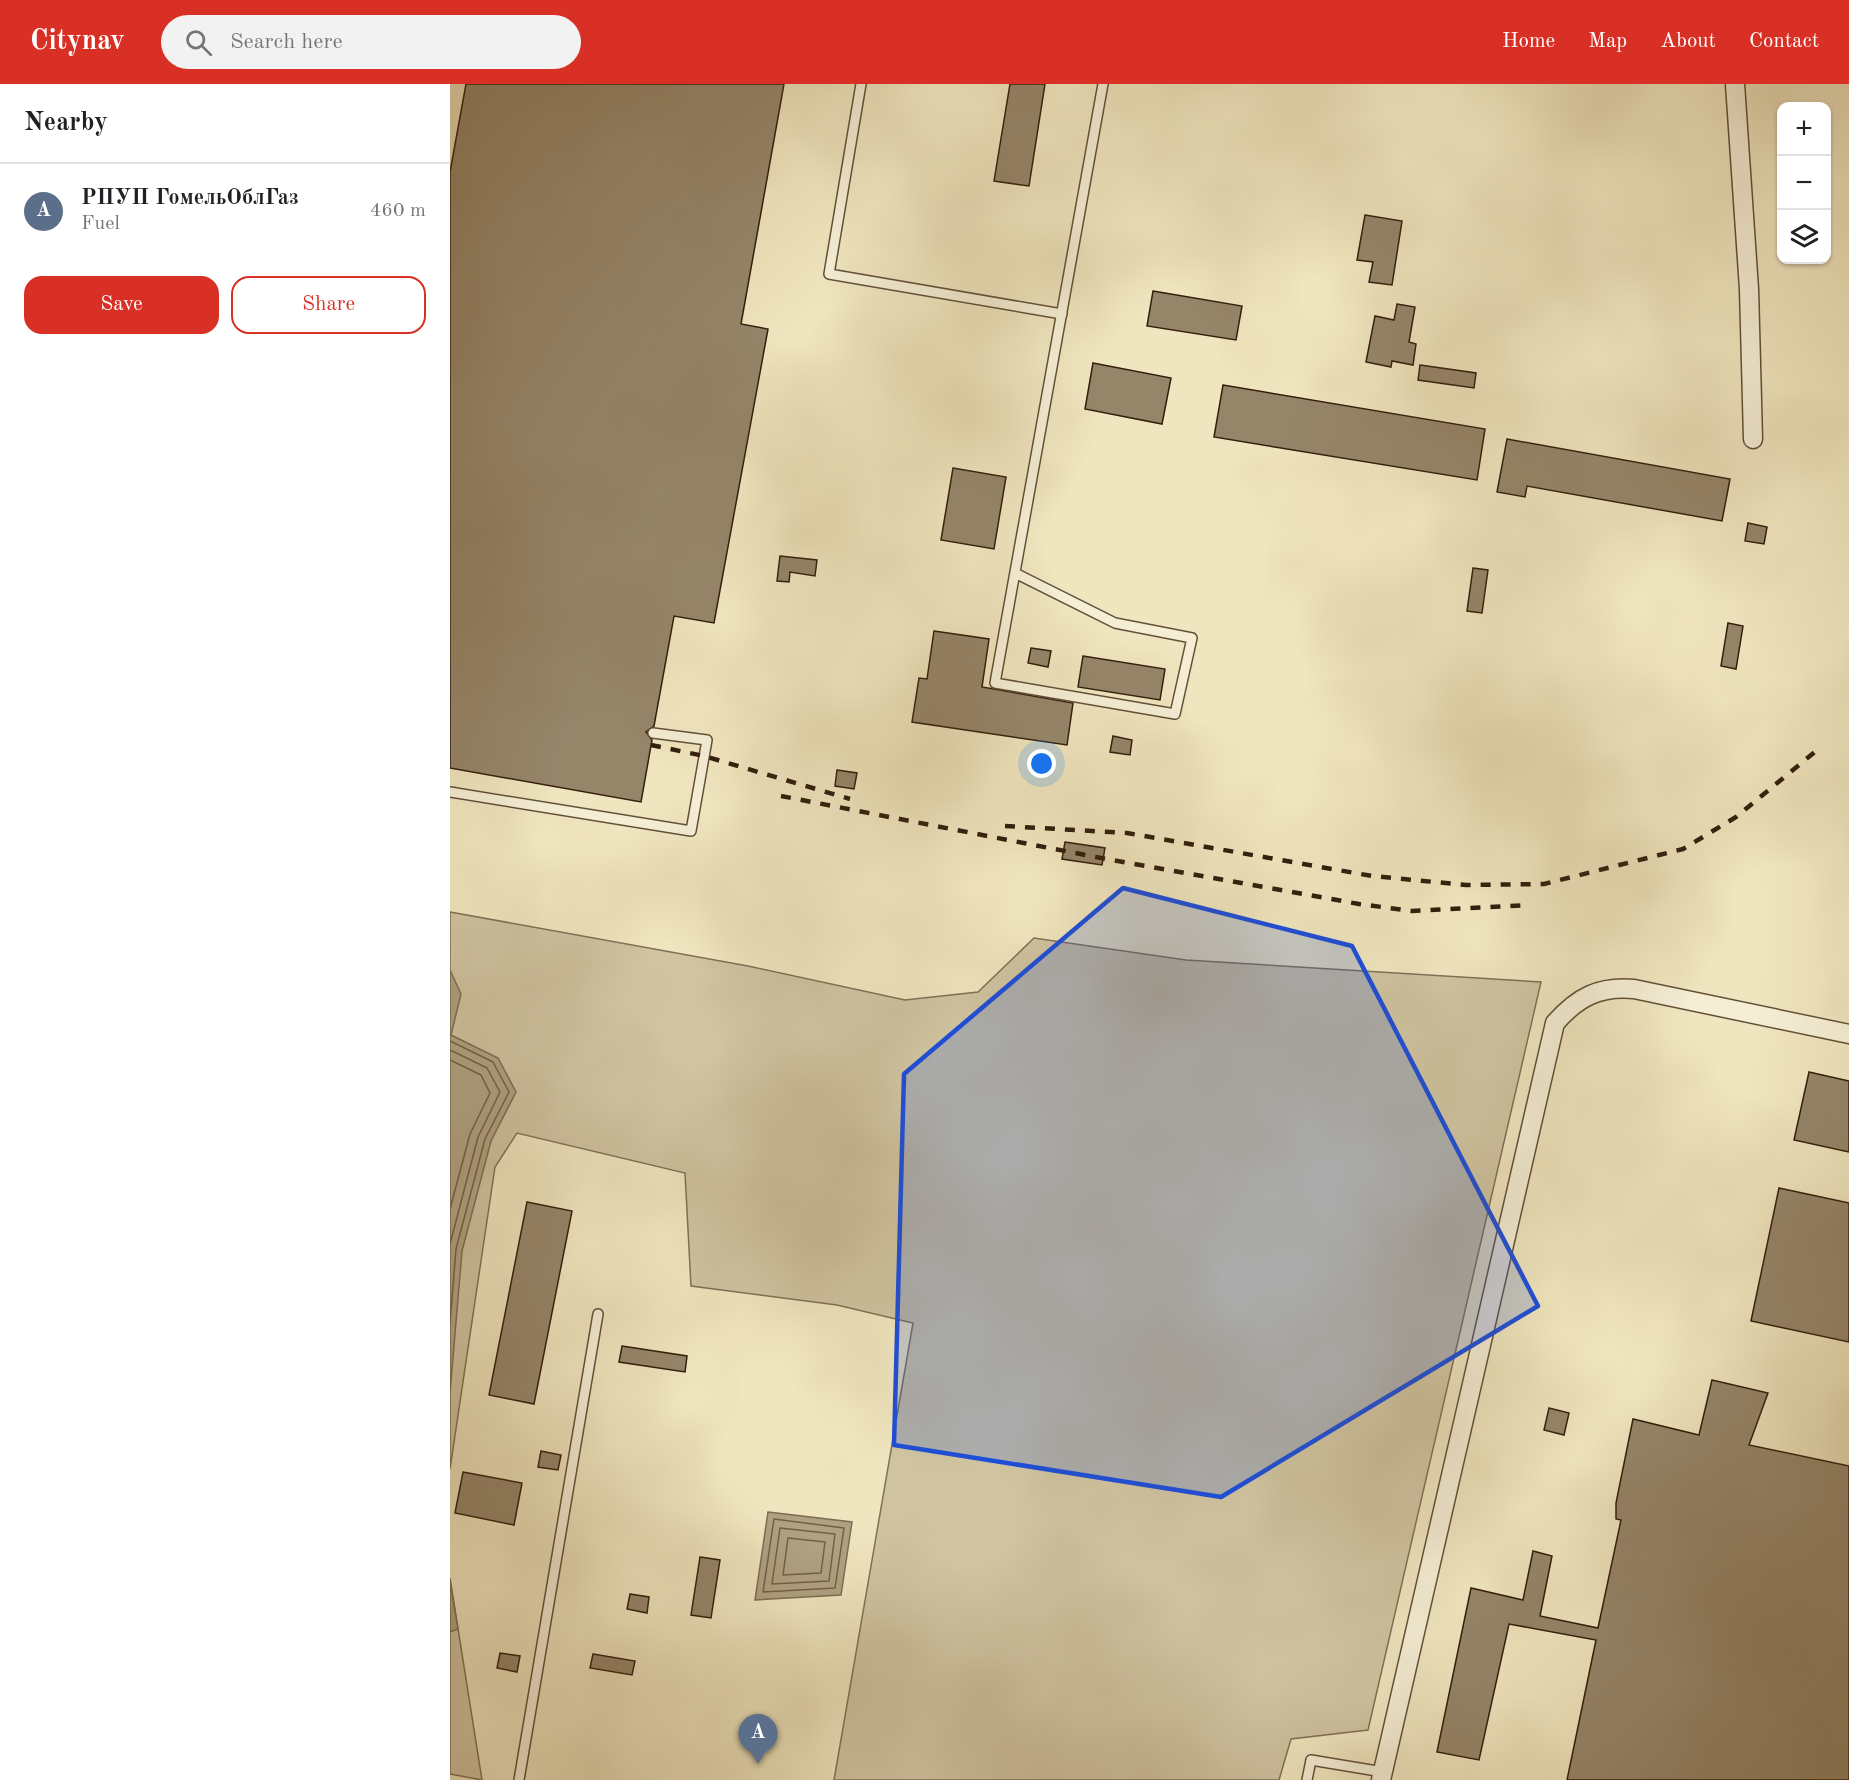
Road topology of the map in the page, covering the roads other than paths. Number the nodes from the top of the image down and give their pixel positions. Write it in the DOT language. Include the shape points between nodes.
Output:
graph roads {
  1 [pos="861,84"];
  2 [pos="1103,84"];
  3 [pos="1735,84"];
  4 [pos="1062,314"];
  5 [pos="1753,439"];
  6 [pos="1015,573"];
  7 [pos="653,733"];
  8 [pos="450,792"];
  9 [pos="1849,1034"];
  10 [pos="598,1314"];
  11 [pos="1382,1776"];
  12 [pos="519,1780"];
  13 [pos="1307,1780"];
  1 -- 4 [label="lane" via="829,274"];
  2 -- 4 [label="lane"];
  3 -- 5 [label="street" via="1749,289"];
  4 -- 6 [label="lane"];
  6 -- 6 [label="lane" via="995,683 1174,714 1192,638 1115,623"];
  7 -- 8 [label="lane" via="707,740 691,831"];
  9 -- 11 [label="street" via="1613,987 1572,1003 1555,1023"];
  10 -- 12 [label="lane"];
  11 -- 13 [label="lane" via="1311,1760"];
}
